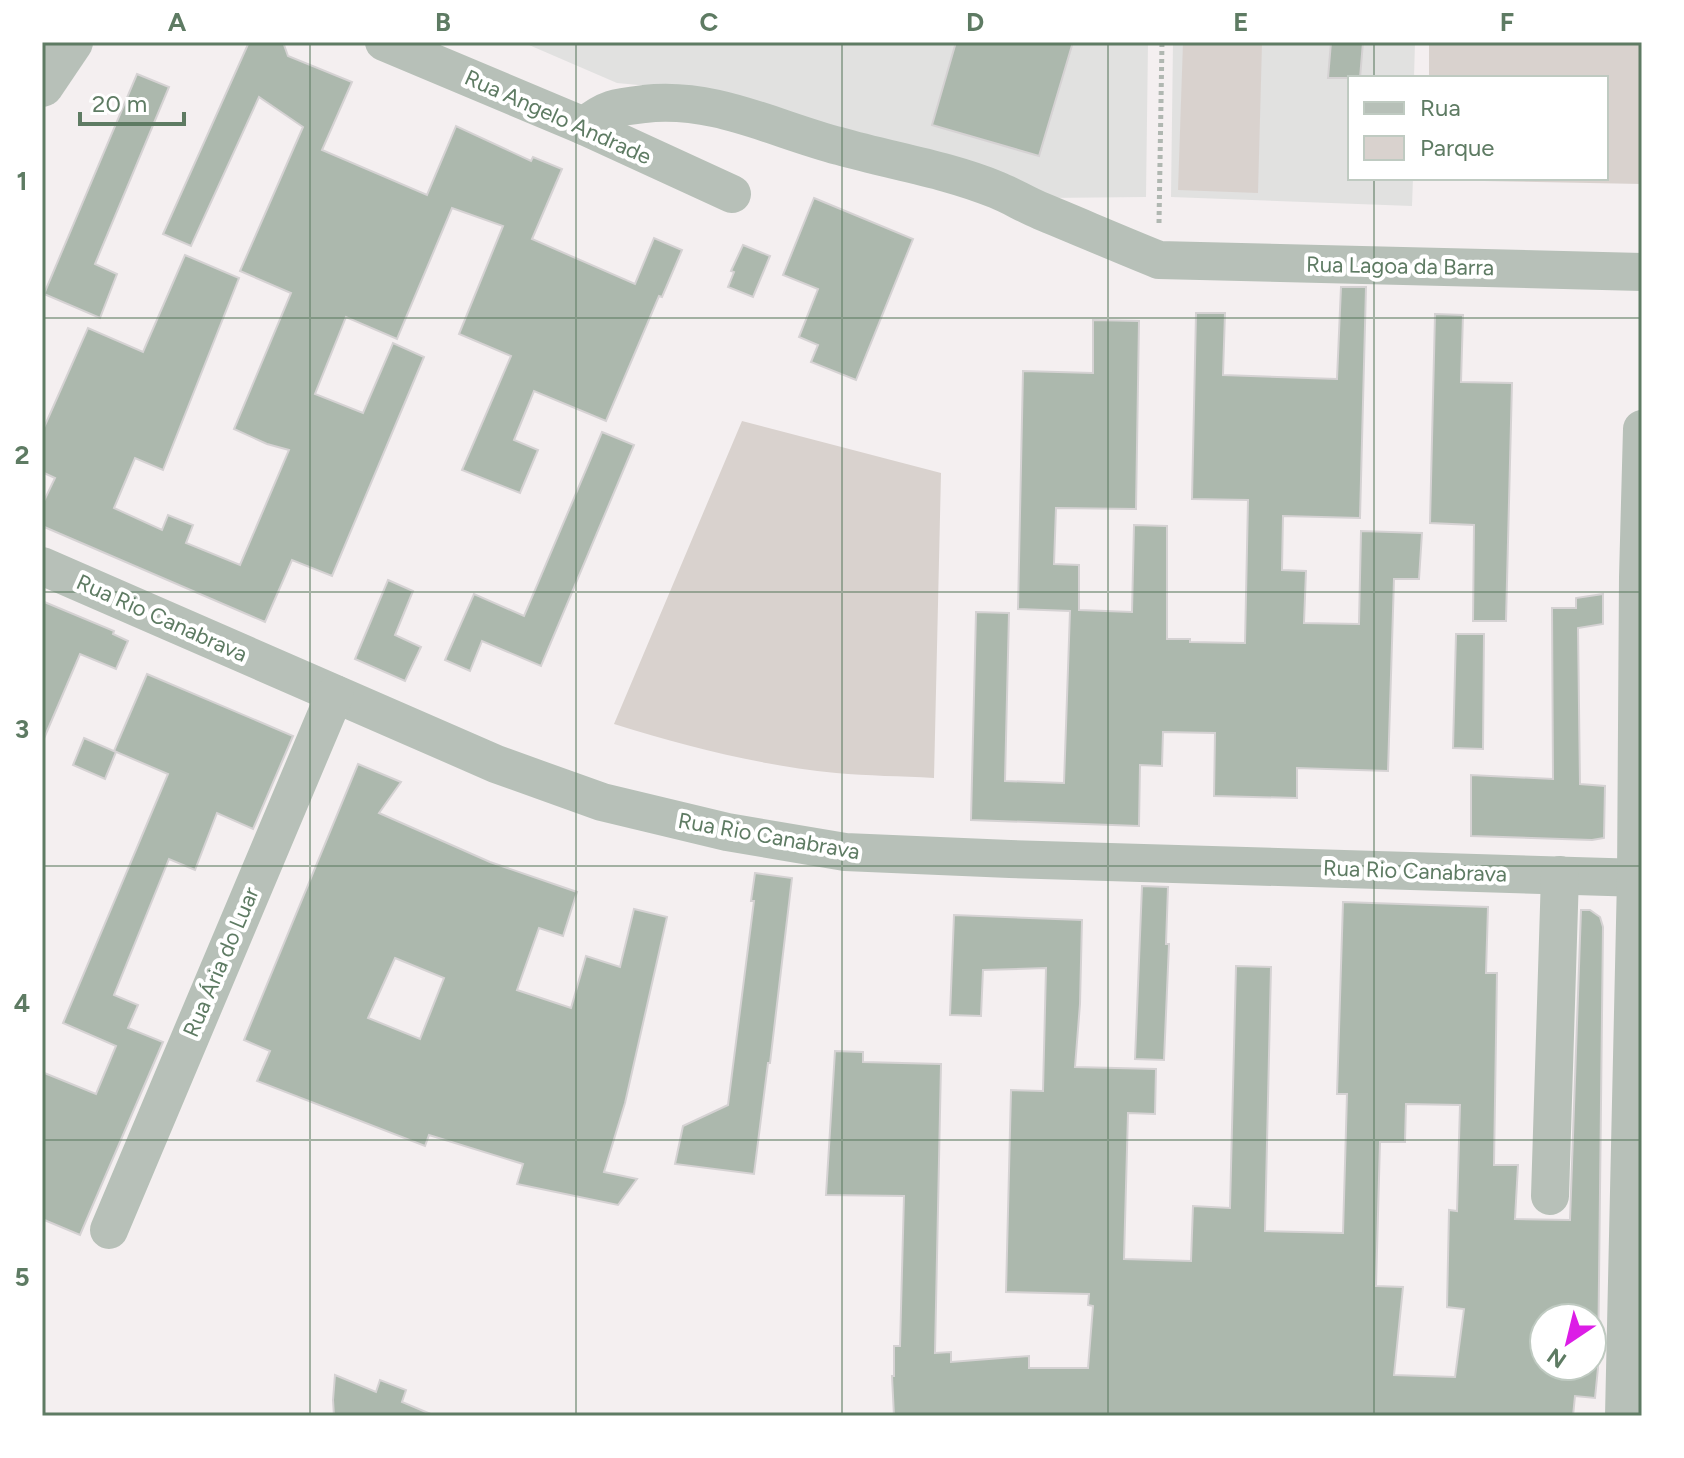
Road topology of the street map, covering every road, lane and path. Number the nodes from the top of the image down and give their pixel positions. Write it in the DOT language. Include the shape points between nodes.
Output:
graph roads {
  1 [pos="71,42"];
  2 [pos="384,42"];
  3 [pos="1162,42"];
  4 [pos="42,85"];
  5 [pos="584,126"];
  6 [pos="732,194"];
  7 [pos="1159,260"];
  8 [pos="1642,272"];
  9 [pos="1642,429"];
  10 [pos="42,566"];
  11 [pos="1640,577"];
  12 [pos="335,694"];
  13 [pos="1560,875"];
  14 [pos="1639,878"];
  15 [pos="1550,1196"];
  16 [pos="109,1230"];
  17 [pos="1624,1416"];
  1 -- 4 [label="street"];
  2 -- 5 [label="street, Rua Angelo Andrade"];
  3 -- 7 [label="path"];
  5 -- 6 [label="street, Rua Angelo Andrade"];
  5 -- 7 [label="street" via="600,113 623,106 656,102 717,108 998,190"];
  7 -- 8 [label="street, Rua Lagoa da Barra"];
  9 -- 11 [label="street"];
  10 -- 12 [label="street, Rua Rio Canabrava"];
  11 -- 14 [label="street"];
  12 -- 13 [label="street, Rua Rio Canabrava" via="496,764 602,802 727,832 845,852"];
  12 -- 16 [label="street, Rua Ária do Luar"];
  13 -- 14 [label="street, Rua Rio Canabrava"];
  13 -- 15 [label="street"];
  14 -- 17 [label="street"];
}
